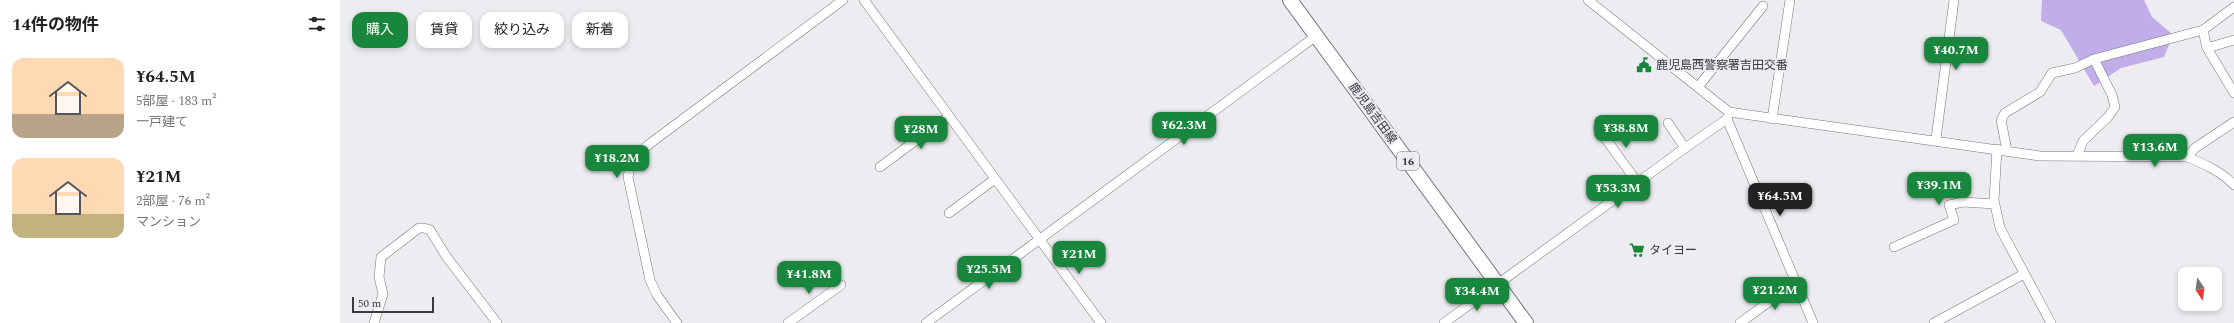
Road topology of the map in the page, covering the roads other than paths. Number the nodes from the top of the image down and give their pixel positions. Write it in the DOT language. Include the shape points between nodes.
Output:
graph roads {
  1 [pos="843,0"];
  2 [pos="864,0"];
  3 [pos="1290,0"];
  4 [pos="1588,0"];
  5 [pos="1790,0"];
  6 [pos="1954,0"];
  7 [pos="1763,6"];
  8 [pos="2234,7"];
  9 [pos="2203,30"];
  10 [pos="1316,36"];
  11 [pos="2234,40"];
  12 [pos="2207,48"];
  13 [pos="2094,60"];
  14 [pos="1698,87"];
  15 [pos="2234,93"];
  16 [pos="1728,115"];
  17 [pos="949,116"];
  18 [pos="1772,119"];
  19 [pos="2234,122"];
  20 [pos="1668,123"];
  21 [pos="1598,128"];
  22 [pos="1936,140"];
  23 [pos="1685,148"];
  24 [pos="1997,149"];
  25 [pos="2007,151"];
  26 [pos="2077,156"];
  27 [pos="2187,157"];
  28 [pos="880,167"];
  29 [pos="995,179"];
  30 [pos="1637,182"];
  31 [pos="2234,185"];
  32 [pos="1995,204"];
  33 [pos="949,213"];
  34 [pos="1040,240"];
  35 [pos="1894,247"];
  36 [pos="2024,274"];
  37 [pos="1796,282"];
  38 [pos="1497,283"];
  39 [pos="841,285"];
  40 [pos="374,323"];
  41 [pos="498,323"];
  42 [pos="677,323"];
  43 [pos="788,323"];
  44 [pos="926,323"];
  45 [pos="1100,323"];
  46 [pos="1444,323"];
  47 [pos="1526,323"];
  48 [pos="1740,323"];
  49 [pos="1813,323"];
  50 [pos="1934,323"];
  51 [pos="2050,323"];
  1 -- 42 [label="street" via="648,145 630,162 628,177 650,280 657,295"];
  2 -- 17 [label="street"];
  3 -- 10 [label="main road, 鹿児島吉田線 / 16"];
  4 -- 14 [label="street"];
  5 -- 18 [label="street"];
  6 -- 22 [label="street"];
  7 -- 14 [label="street"];
  8 -- 9 [label="street"];
  9 -- 12 [label="street"];
  9 -- 13 [label="street" via="2122,50"];
  10 -- 34 [label="street"];
  10 -- 38 [label="main road, 鹿児島吉田線 / 16"];
  11 -- 12 [label="street"];
  12 -- 15 [label="street"];
  13 -- 25 [label="street" via="2075,68 2052,73 2040,92 2005,113 2001,120"];
  13 -- 26 [label="street" via="2112,95 2115,107 2083,141"];
  14 -- 16 [label="street"];
  16 -- 18 [label="street"];
  16 -- 23 [label="street"];
  16 -- 37 [label="street"];
  17 -- 28 [label="street"];
  17 -- 29 [label="street"];
  18 -- 22 [label="street"];
  19 -- 27 [label="street" via="2195,148"];
  20 -- 23 [label="street"];
  21 -- 30 [label="street"];
  22 -- 24 [label="street"];
  23 -- 30 [label="street"];
  24 -- 25 [label="street"];
  24 -- 32 [label="street"];
  25 -- 26 [label="street" via="2040,156"];
  26 -- 27 [label="street"];
  27 -- 31 [label="street" via="2206,165"];
  29 -- 33 [label="street"];
  29 -- 34 [label="street"];
  30 -- 38 [label="street"];
  32 -- 35 [label="street" via="1963,202 1949,205 1954,220"];
  32 -- 36 [label="street" via="2000,228"];
  34 -- 44 [label="street"];
  34 -- 45 [label="street"];
  36 -- 50 [label="street"];
  36 -- 51 [label="street"];
  37 -- 48 [label="street"];
  37 -- 49 [label="street"];
  38 -- 46 [label="street"];
  38 -- 47 [label="main road, 鹿児島吉田線 / 16"];
  39 -- 43 [label="street"];
  40 -- 41 [label="street" via="383,294 379,277 381,257 419,228 424,228 430,230 446,256"];
}
